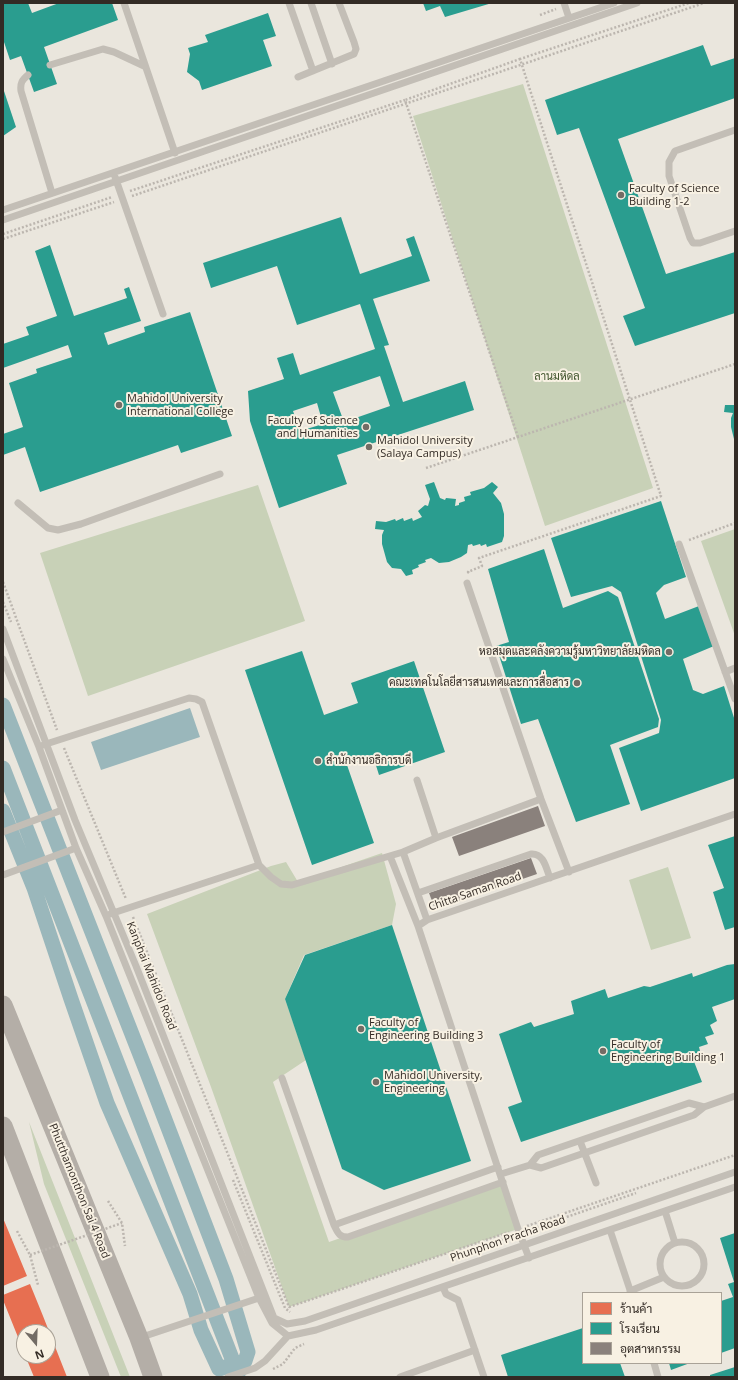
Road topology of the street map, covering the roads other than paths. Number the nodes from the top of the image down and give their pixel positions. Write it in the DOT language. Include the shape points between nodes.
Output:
graph roads {
  1 [pos="124,3"];
  2 [pos="289,3"];
  3 [pos="311,3"];
  4 [pos="339,3"];
  5 [pos="564,3"];
  6 [pos="614,3"];
  7 [pos="637,3"];
  8 [pos="569,18"];
  9 [pos="332,64"];
  10 [pos="50,65"];
  11 [pos="144,66"];
  12 [pos="313,71"];
  13 [pos="28,75"];
  14 [pos="298,77"];
  15 [pos="735,130"];
  16 [pos="175,153"];
  17 [pos="114,173"];
  18 [pos="116,181"];
  19 [pos="52,193"];
  20 [pos="3,210"];
  21 [pos="3,220"];
  22 [pos="735,231"];
  23 [pos="163,314"];
  24 [pos="220,474"];
  25 [pos="18,503"];
  26 [pos="679,544"];
  27 [pos="469,581"];
  28 [pos="3,629"];
  29 [pos="3,659"];
  30 [pos="735,668"];
  31 [pos="725,672"];
  32 [pos="735,699"];
  33 [pos="47,744"];
  34 [pos="39,746"];
  35 [pos="417,780"];
  36 [pos="542,799"];
  37 [pos="62,810"];
  38 [pos="735,814"];
  39 [pos="3,832"];
  40 [pos="436,838"];
  41 [pos="76,848"];
  42 [pos="403,852"];
  43 [pos="390,856"];
  44 [pos="259,864"];
  45 [pos="569,872"];
  46 [pos="3,875"];
  47 [pos="550,878"];
  48 [pos="418,893"];
  49 [pos="114,913"];
  50 [pos="106,916"];
  51 [pos="427,920"];
  52 [pos="418,926"];
  53 [pos="3,1005"];
  54 [pos="282,1078"];
  55 [pos="735,1096"];
  56 [pos="704,1107"];
  57 [pos="3,1126"];
  58 [pos="580,1141"];
  59 [pos="585,1153"];
  60 [pos="530,1164"];
  61 [pos="498,1167"];
  62 [pos="735,1172"];
  63 [pos="501,1174"];
  64 [pos="503,1182"];
  65 [pos="596,1184"];
  66 [pos="735,1187"];
  67 [pos="665,1211"];
  68 [pos="334,1226"];
  69 [pos="610,1230"];
  70 [pos="675,1243"];
  71 [pos="524,1245"];
  72 [pos="529,1258"];
  73 [pos="664,1277"];
  74 [pos="443,1287"];
  75 [pos="683,1290"];
  76 [pos="630,1292"];
  77 [pos="259,1298"];
  78 [pos="287,1324"];
  79 [pos="288,1336"];
  80 [pos="139,1338"];
  81 [pos="474,1350"];
  82 [pos="654,1364"];
  83 [pos="100,1377"];
  84 [pos="153,1377"];
  85 [pos="228,1377"];
  86 [pos="400,1377"];
  87 [pos="484,1377"];
  88 [pos="658,1377"];
  1 -- 11 [label="lane"];
  2 -- 12 [label="lane"];
  3 -- 9 [label="lane"];
  4 -- 9 [label="lane" via="356,49 354,54"];
  5 -- 8 [label="lane"];
  6 -- 8 [label="lane"];
  7 -- 18 [label="lane"];
  8 -- 16 [label="lane"];
  9 -- 12 [label="lane"];
  10 -- 11 [label="lane" via="103,49"];
  11 -- 16 [label="lane"];
  12 -- 14 [label="lane"];
  13 -- 19 [label="lane" via="20,85 21,91"];
  15 -- 22 [label="lane" via="675,151 668,162 668,169 693,243"];
  16 -- 17 [label="lane"];
  17 -- 18 [label="lane"];
  17 -- 19 [label="lane"];
  18 -- 21 [label="lane"];
  18 -- 23 [label="lane"];
  19 -- 20 [label="lane"];
  24 -- 25 [label="lane" via="58,530 48,528"];
  26 -- 31 [label="lane"];
  27 -- 36 [label="lane"];
  28 -- 33 [label="lane, Kanphai Mahidol Road"];
  29 -- 34 [label="lane, Kanphai Mahidol Road"];
  30 -- 31 [label="lane"];
  31 -- 32 [label="lane"];
  33 -- 34 [label="lane"];
  33 -- 44 [label="lane" via="189,698 202,702"];
  33 -- 49 [label="lane, Kanphai Mahidol Road"];
  34 -- 37 [label="lane, Kanphai Mahidol Road"];
  35 -- 40 [label="lane"];
  36 -- 40 [label="lane"];
  36 -- 45 [label="lane"];
  37 -- 39 [label="lane"];
  37 -- 41 [label="lane, Kanphai Mahidol Road"];
  38 -- 45 [label="lane, Chitta Saman Road"];
  40 -- 42 [label="lane"];
  41 -- 46 [label="lane"];
  41 -- 50 [label="lane, Kanphai Mahidol Road"];
  42 -- 43 [label="lane"];
  42 -- 48 [label="lane"];
  43 -- 44 [label="lane" via="292,885 281,884"];
  43 -- 52 [label="lane"];
  44 -- 49 [label="lane"];
  45 -- 47 [label="lane, Chitta Saman Road"];
  47 -- 48 [label="lane" via="542,857 537,853"];
  47 -- 51 [label="lane, Chitta Saman Road"];
  48 -- 51 [label="lane"];
  49 -- 50 [label="lane"];
  49 -- 78 [label="lane, Kanphai Mahidol Road" via="267,1302 274,1318"];
  50 -- 77 [label="lane, Kanphai Mahidol Road"];
  51 -- 52 [label="lane, Chitta Saman Road"];
  52 -- 61 [label="lane"];
  53 -- 80 [label="main road, Phutthamonthon Sai 4 Road"];
  54 -- 68 [label="lane"];
  55 -- 56 [label="lane"];
  56 -- 58 [label="lane" via="689,1103"];
  56 -- 59 [label="lane" via="694,1115"];
  57 -- 83 [label="main road"];
  58 -- 59 [label="lane"];
  58 -- 60 [label="lane" via="538,1155"];
  59 -- 60 [label="lane" via="541,1168"];
  59 -- 65 [label="lane"];
  60 -- 63 [label="lane"];
  61 -- 63 [label="lane"];
  61 -- 68 [label="lane"];
  62 -- 71 [label="lane, Phunphon Pracha Road"];
  63 -- 64 [label="lane"];
  64 -- 68 [label="lane" via="348,1238 338,1234"];
  64 -- 71 [label="lane"];
  66 -- 67 [label="lane"];
  67 -- 69 [label="lane"];
  67 -- 70 [label="lane"];
  69 -- 72 [label="lane"];
  69 -- 76 [label="lane"];
  70 -- 73 [label="lane" via="664,1251 659,1264"];
  70 -- 75 [label="lane" via="686,1242 696,1246 702,1255 704,1266 700,1276"];
  71 -- 72 [label="lane"];
  71 -- 78 [label="lane, Phunphon Pracha Road" via="305,1321"];
  72 -- 74 [label="lane"];
  73 -- 75 [label="lane"];
  73 -- 76 [label="lane"];
  74 -- 79 [label="lane" via="316,1330"];
  74 -- 81 [label="lane" via="446,1294 458,1300"];
  77 -- 79 [label="lane, Kanphai Mahidol Road" via="272,1323"];
  77 -- 80 [label="lane"];
  79 -- 85 [label="lane" via="265,1362"];
  80 -- 84 [label="main road, Phutthamonthon Sai 4 Road"];
  81 -- 86 [label="lane"];
  81 -- 87 [label="lane"];
  82 -- 88 [label="lane"];
}
